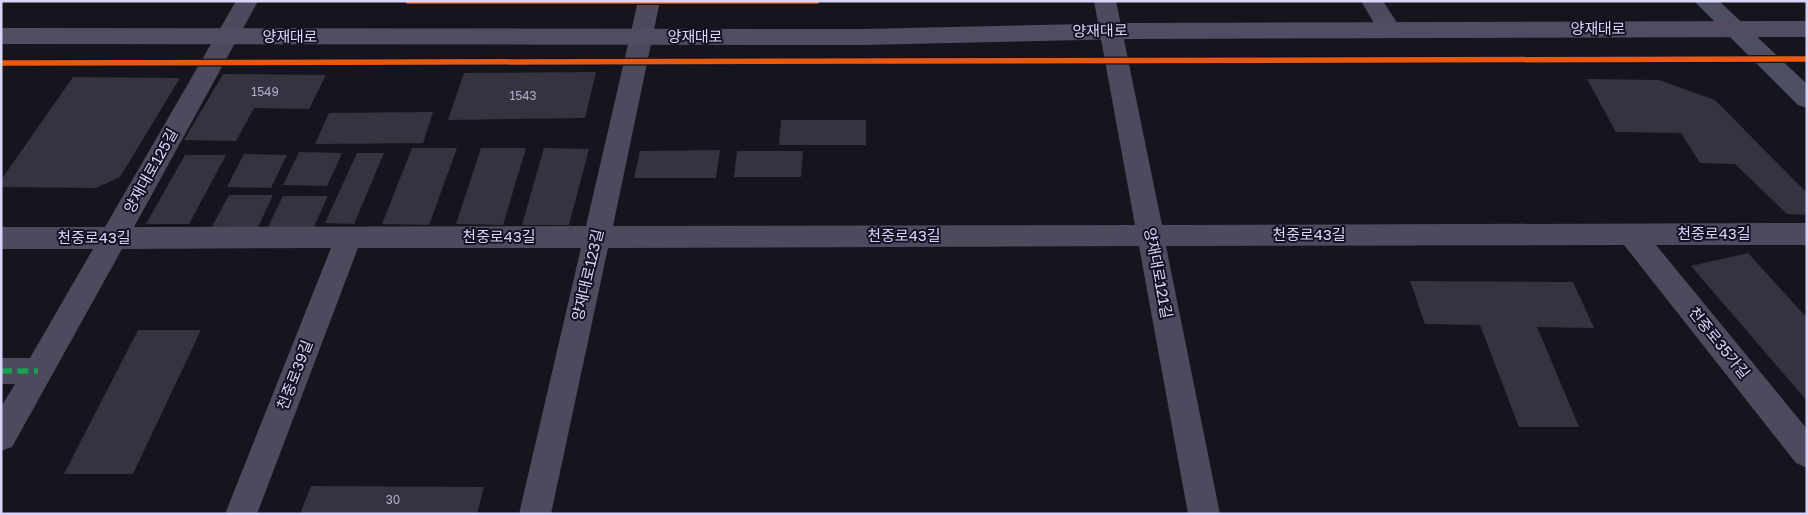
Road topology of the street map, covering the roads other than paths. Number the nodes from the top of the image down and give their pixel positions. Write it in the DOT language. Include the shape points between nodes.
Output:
graph roads {
  1 [pos="247,1"];
  2 [pos="649,1"];
  3 [pos="1105,1"];
  4 [pos="1372,1"];
  5 [pos="1705,1"];
  6 [pos="1389,29"];
  7 [pos="1735,29"];
  8 [pos="1807,29"];
  9 [pos="1111,31"];
  10 [pos="1,36"];
  11 [pos="227,36"];
  12 [pos="642,37"];
  13 [pos="1807,99"];
  14 [pos="1631,234"];
  15 [pos="1807,234"];
  16 [pos="1150,235"];
  17 [pos="349,237"];
  18 [pos="596,237"];
  19 [pos="1,238"];
  20 [pos="114,238"];
  21 [pos="1,371"];
  22 [pos="38,371"];
  23 [pos="1,437"];
  24 [pos="1807,452"];
  25 [pos="241,514"];
  26 [pos="535,514"];
  27 [pos="1204,514"];
  1 -- 11 [label="street, 양재대로125길"];
  2 -- 12 [label="street, 양재대로123길"];
  3 -- 9 [label="street, 양재대로121길"];
  4 -- 6 [label="street"];
  5 -- 7 [label="main road"];
  6 -- 7 [label="main road, 양재대로"];
  6 -- 9 [label="main road, 양재대로"];
  7 -- 8 [label="main road, 양재대로"];
  7 -- 13 [label="main road"];
  9 -- 12 [label="main road, 양재대로" via="863,37"];
  9 -- 16 [label="street, 양재대로121길"];
  10 -- 11 [label="main road, 양재대로"];
  11 -- 12 [label="main road, 양재대로"];
  11 -- 20 [label="street, 양재대로125길"];
  12 -- 18 [label="street, 양재대로123길"];
  14 -- 15 [label="street, 천중로43길"];
  14 -- 16 [label="street, 천중로43길"];
  14 -- 24 [label="street, 천중로35가길"];
  16 -- 18 [label="street, 천중로43길"];
  16 -- 27 [label="street, 양재대로121길"];
  17 -- 18 [label="street, 천중로43길"];
  17 -- 20 [label="street, 천중로43길"];
  17 -- 25 [label="street, 천중로39길"];
  18 -- 26 [label="street, 양재대로123길"];
  19 -- 20 [label="street, 천중로43길"];
  20 -- 22 [label="street, 양재대로125길"];
  21 -- 22 [label="street"];
  22 -- 23 [label="street, 양재대로125길"];
}
